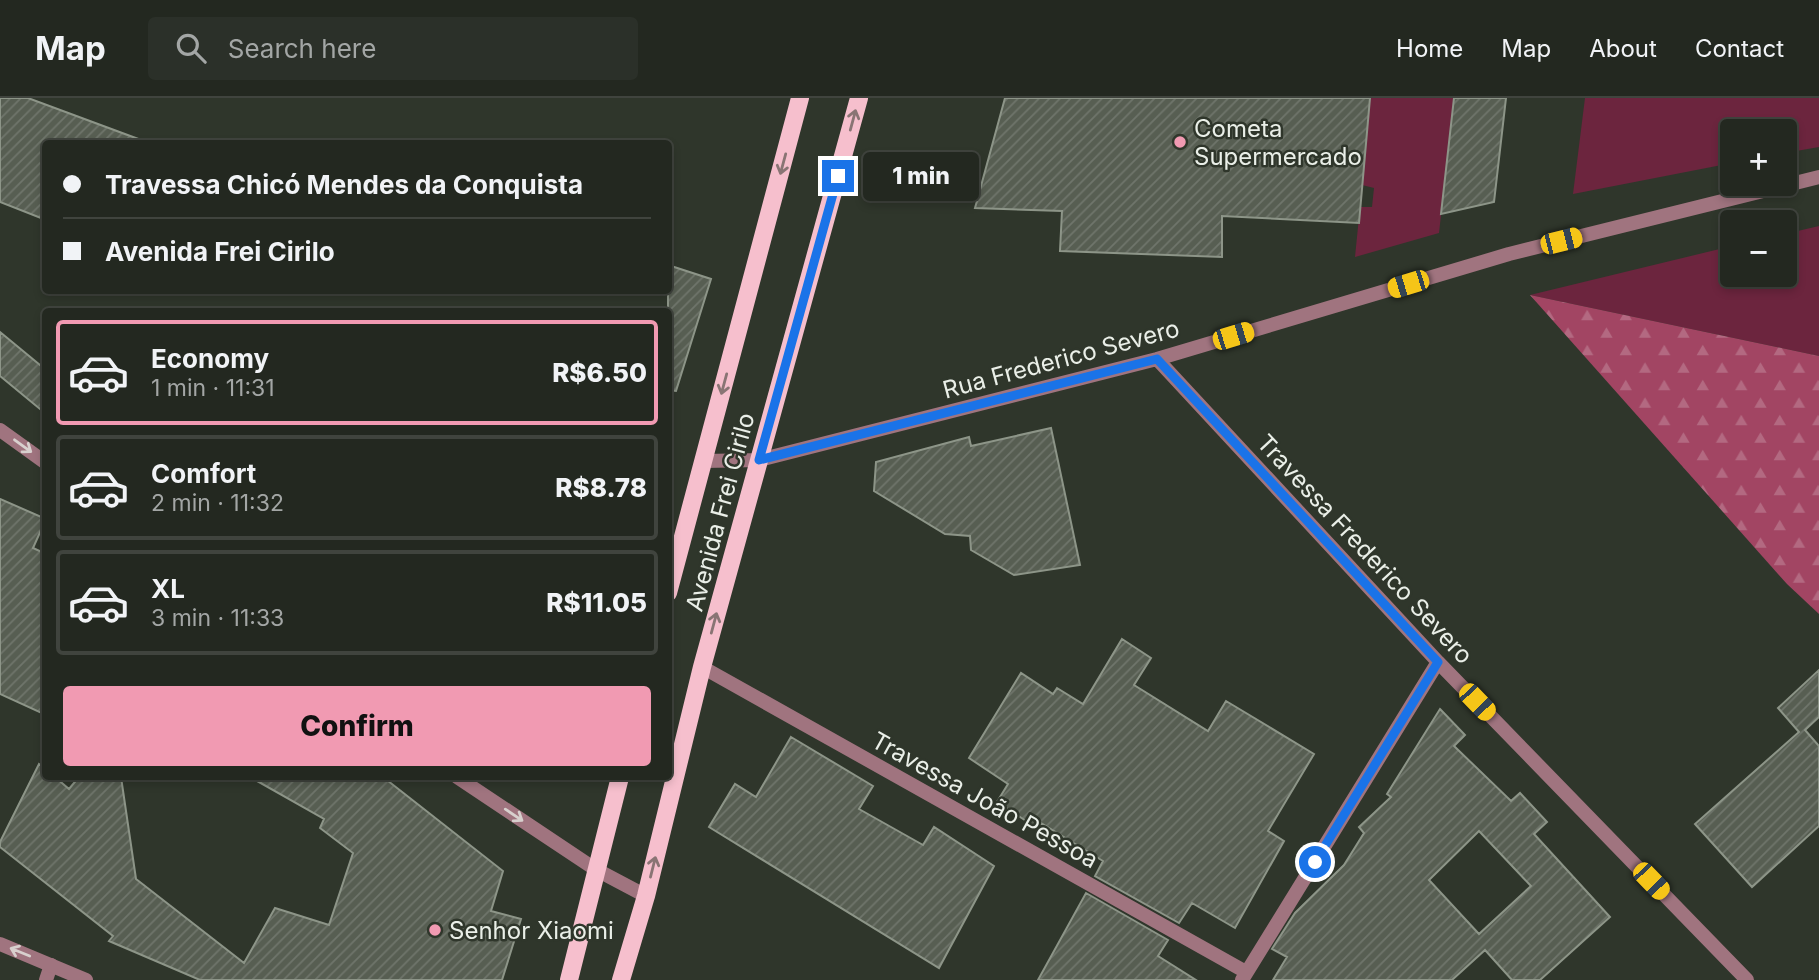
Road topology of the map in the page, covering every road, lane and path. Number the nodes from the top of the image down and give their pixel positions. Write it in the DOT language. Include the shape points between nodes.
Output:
graph roads {
  1 [pos="800,98"];
  2 [pos="859,98"];
  3 [pos="1819,177"];
  4 [pos="1157,359"];
  5 [pos="0,430"];
  6 [pos="42,460"];
  7 [pos="759,460"];
  8 [pos="704,461"];
  9 [pos="672,578"];
  10 [pos="1438,662"];
  11 [pos="702,667"];
  12 [pos="462,780"];
  13 [pos="619,780"];
  14 [pos="595,869"];
  15 [pos="646,896"];
  16 [pos="0,944"];
  17 [pos="51,965"];
  18 [pos="1244,976"];
  19 [pos="46,980"];
  20 [pos="86,980"];
  21 [pos="569,980"];
  22 [pos="621,980"];
  23 [pos="1747,980"];
  1 -- 8 [label="main road, Avenida Frei Cirilo, one-way"];
  7 -- 2 [label="main road, Avenida Frei Cirilo, one-way"];
  3 -- 4 [label="street, Rua Frederico Severo" via="1509,254"];
  4 -- 7 [label="street, Rua Frederico Severo"];
  4 -- 10 [label="street, Travessa Frederico Severo"];
  5 -- 6 [label="street, one-way"];
  7 -- 8 [label="street, Rua Frederico Severo"];
  11 -- 7 [label="main road, Avenida Frei Cirilo, one-way"];
  8 -- 9 [label="main road, Avenida Frei Cirilo"];
  10 -- 18 [label="street"];
  10 -- 23 [label="street, Travessa Frederico Severo"];
  15 -- 11 [label="main road, Avenida Frei Cirilo, one-way"];
  11 -- 18 [label="street, Travessa João Pessoa"];
  12 -- 14 [label="street, one-way"];
  13 -- 14 [label="main road"];
  14 -- 15 [label="street"];
  14 -- 21 [label="main road"];
  15 -- 22 [label="main road, Avenida Frei Cirilo"];
  17 -- 16 [label="street, one-way"];
  17 -- 19 [label="street"];
  17 -- 20 [label="street"];
}
